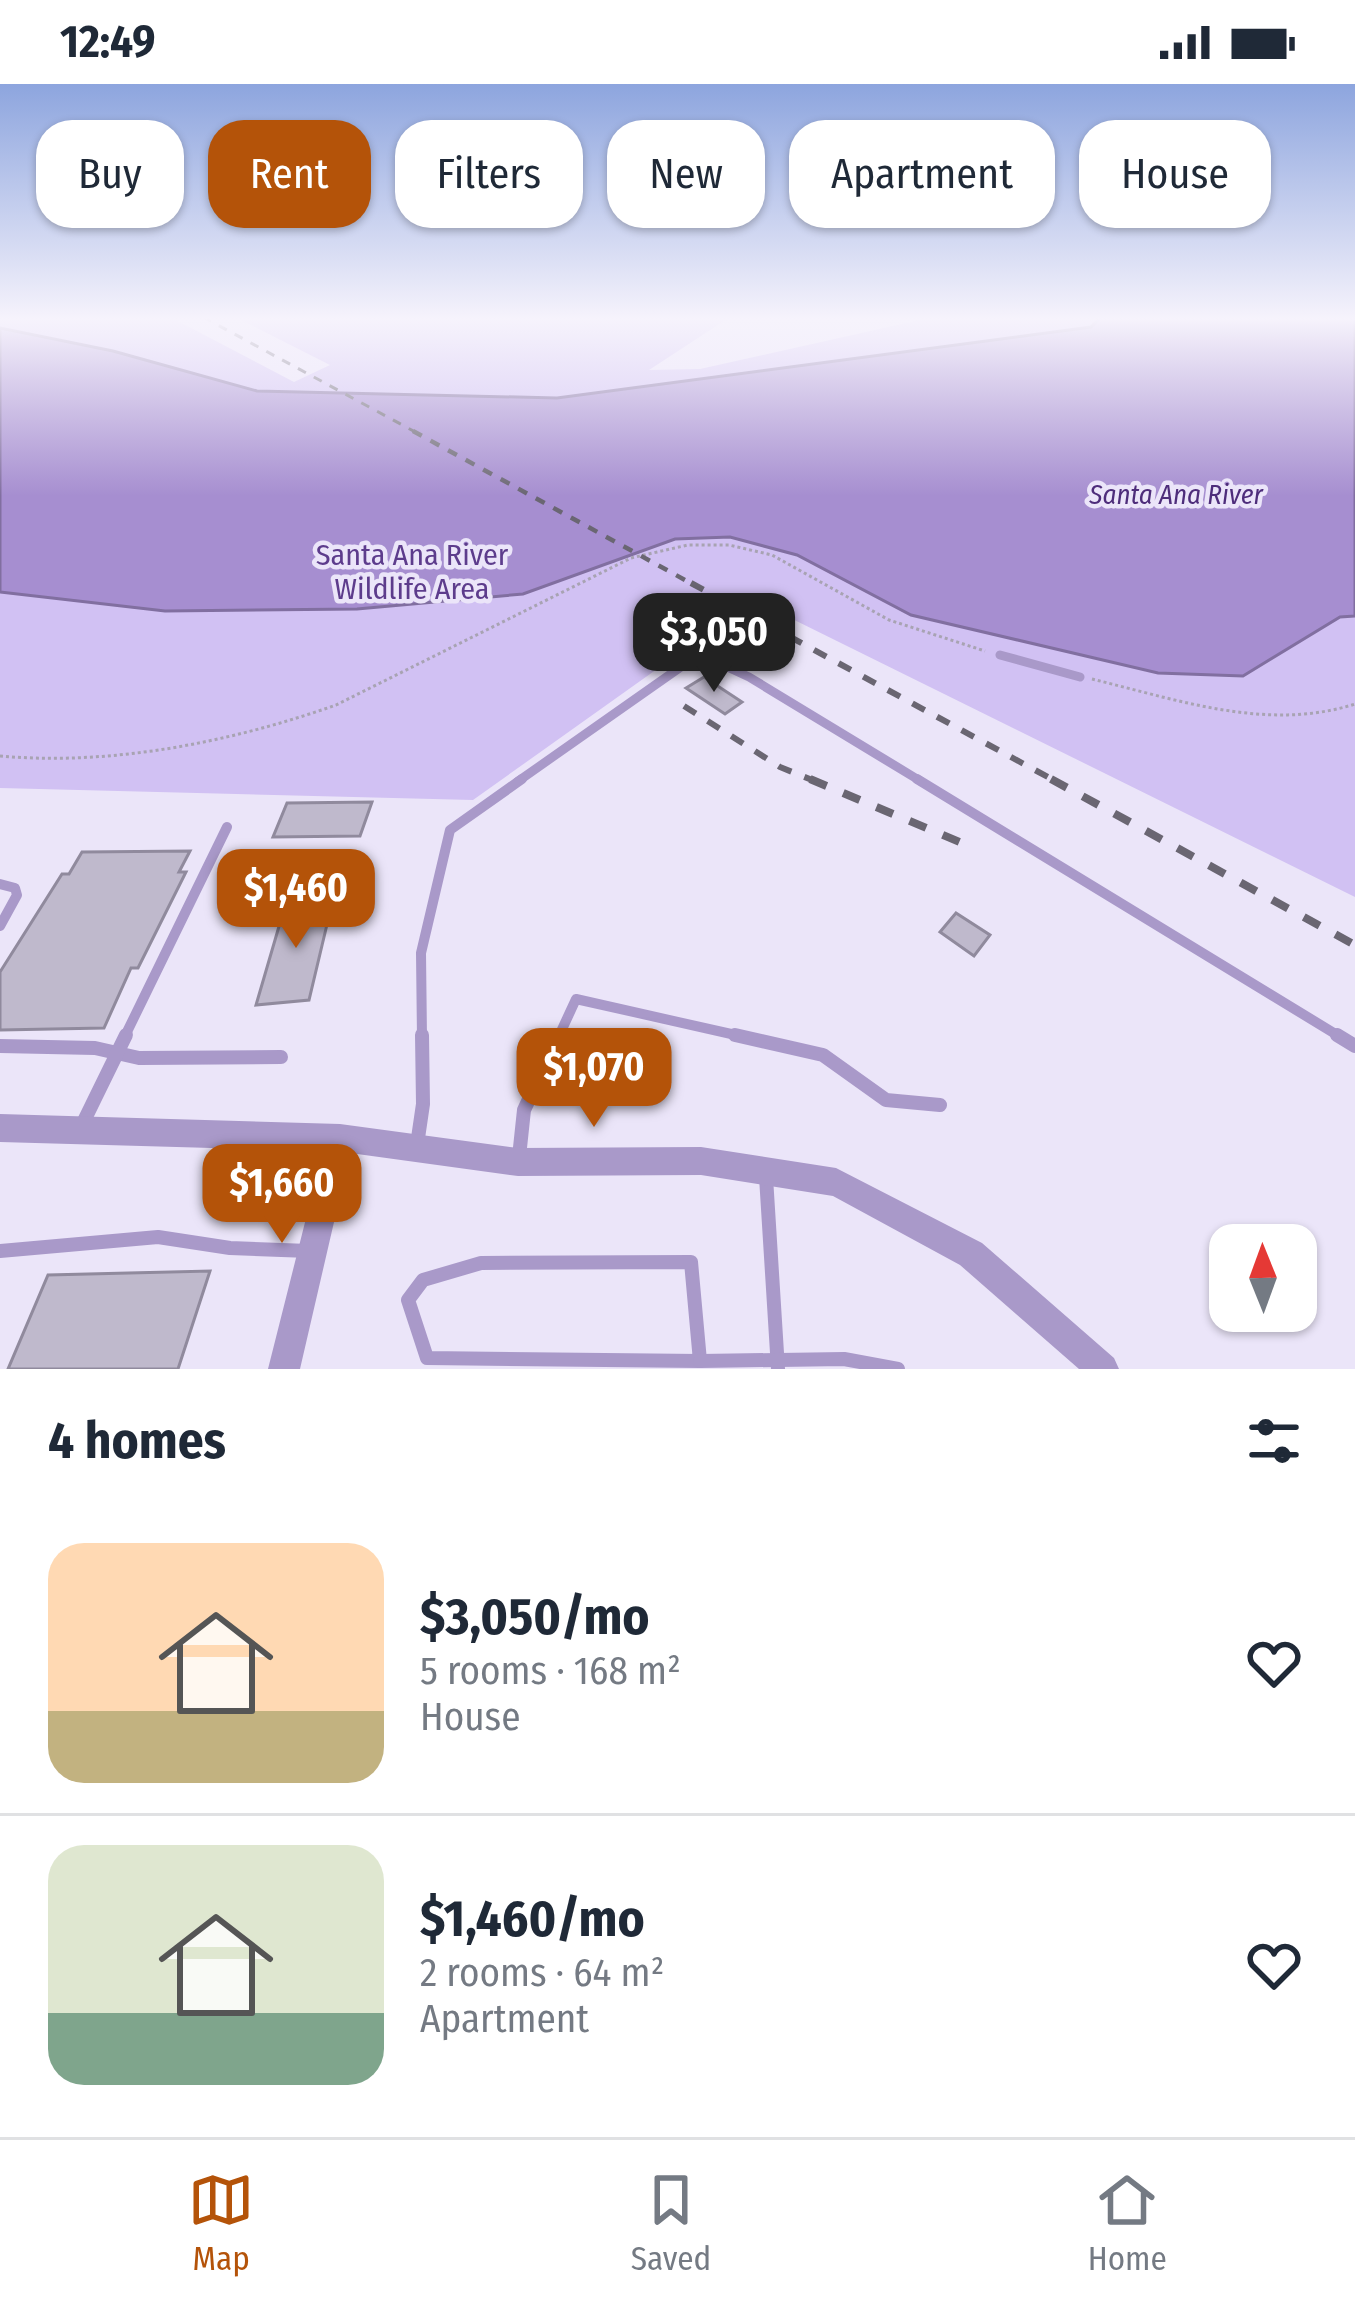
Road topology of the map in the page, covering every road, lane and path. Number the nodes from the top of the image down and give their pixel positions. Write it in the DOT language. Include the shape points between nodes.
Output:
graph roads {
  1 [pos="1000,656"];
  2 [pos="1080,677"];
  3 [pos="227,827"];
  4 [pos="0,884"];
  5 [pos="0,926"];
  6 [pos="0,1046"];
  7 [pos="1355,1046"];
  8 [pos="116,1053"];
  9 [pos="281,1057"];
  10 [pos="940,1105"];
  11 [pos="0,1127"];
  12 [pos="80,1130"];
  13 [pos="340,1138"];
  14 [pos="416,1151"];
  15 [pos="518,1162"];
  16 [pos="766,1170"];
  17 [pos="0,1251"];
  18 [pos="315,1251"];
  19 [pos="700,1361"];
  20 [pos="778,1365"];
  21 [pos="284,1369"];
  22 [pos="898,1369"];
  23 [pos="1103,1369"];
  1 -- 2 [label="lane"];
  3 -- 8 [label="lane"];
  4 -- 5 [label="lane" via="17,895"];
  6 -- 8 [label="lane"];
  7 -- 14 [label="lane" via="706,657 450,830 421,953"];
  8 -- 9 [label="lane"];
  8 -- 12 [label="lane"];
  10 -- 15 [label="lane" via="886,1100 823,1055 576,999 524,1110"];
  11 -- 12 [label="street"];
  12 -- 13 [label="street"];
  13 -- 14 [label="street"];
  13 -- 18 [label="street"];
  14 -- 15 [label="street"];
  15 -- 16 [label="street" via="700,1161"];
  16 -- 20 [label="lane"];
  16 -- 23 [label="street" via="836,1182 971,1254"];
  17 -- 18 [label="lane" via="158,1237"];
  18 -- 21 [label="street"];
  19 -- 19 [label="lane" via="427,1358 408,1300 423,1280 481,1262 691,1262"];
  19 -- 20 [label="lane"];
  20 -- 22 [label="lane" via="869,1358"];
}
